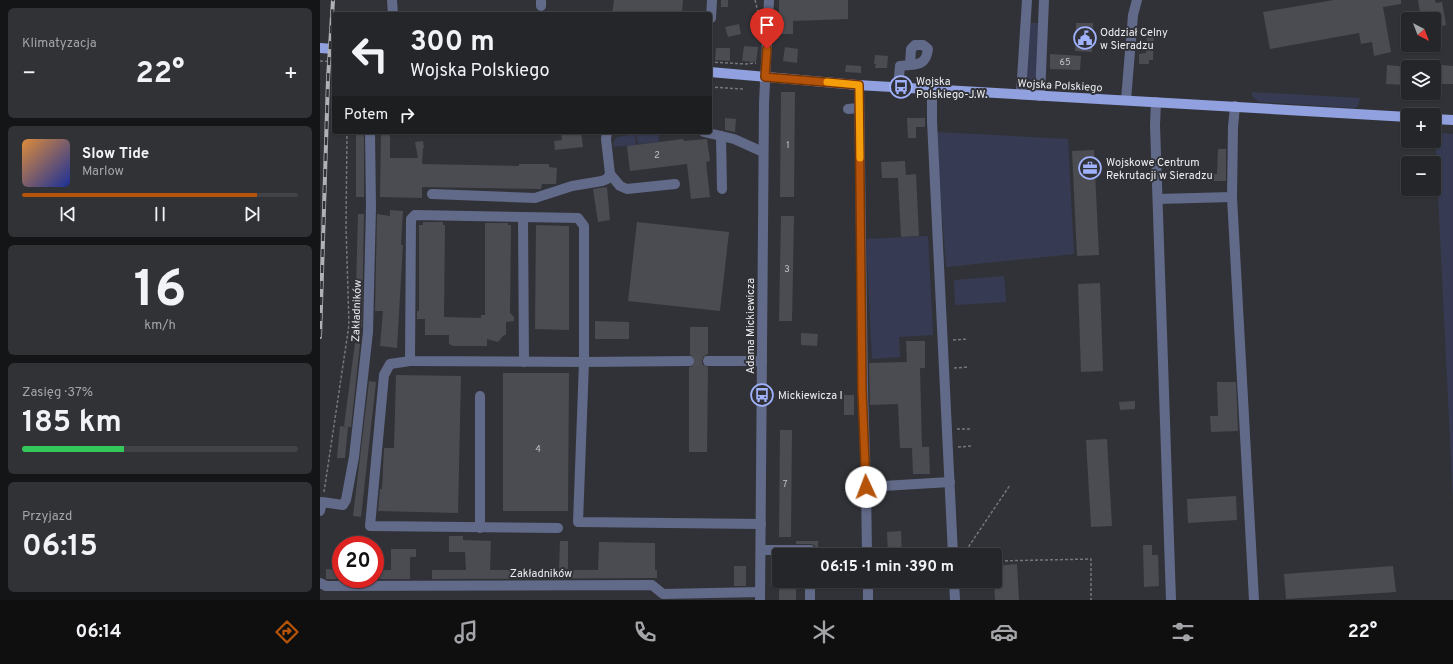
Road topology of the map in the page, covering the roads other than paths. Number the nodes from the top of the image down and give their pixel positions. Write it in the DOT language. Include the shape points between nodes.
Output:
graph roads {
  1 [pos="392,0"];
  2 [pos="712,0"];
  3 [pos="769,0"];
  4 [pos="1027,0"];
  5 [pos="1044,0"];
  6 [pos="1137,0"];
  7 [pos="392,12"];
  8 [pos="711,12"];
  9 [pos="1026,17"];
  10 [pos="1043,19"];
  11 [pos="320,48"];
  12 [pos="332,49"];
  13 [pos="910,65"];
  14 [pos="712,72"];
  15 [pos="765,77"];
  16 [pos="859,85"];
  17 [pos="898,87"];
  18 [pos="932,89"];
  19 [pos="1021,94"];
  20 [pos="1040,96"];
  21 [pos="1126,100"];
  22 [pos="1156,102"];
  23 [pos="1235,106"];
  24 [pos="859,108"];
  25 [pos="848,109"];
  26 [pos="1401,117"];
  27 [pos="1441,119"];
  28 [pos="1453,120"];
  29 [pos="370,134"];
  30 [pos="607,134"];
  31 [pos="712,134"];
  32 [pos="721,136"];
  33 [pos="764,152"];
  34 [pos="610,174"];
  35 [pos="675,184"];
  36 [pos="722,189"];
  37 [pos="432,194"];
  38 [pos="1232,197"];
  39 [pos="1158,199"];
  40 [pos="523,218"];
  41 [pos="410,360"];
  42 [pos="689,361"];
  43 [pos="708,361"];
  44 [pos="762,361"];
  45 [pos="524,362"];
  46 [pos="584,362"];
  47 [pos="480,396"];
  48 [pos="950,482"];
  49 [pos="866,487"];
  50 [pos="321,507"];
  51 [pos="761,524"];
  52 [pos="480,528"];
  53 [pos="558,528"];
  54 [pos="867,548"];
  55 [pos="953,548"];
  56 [pos="761,550"];
  57 [pos="772,550"];
  58 [pos="320,584"];
  59 [pos="810,588"];
  60 [pos="868,588"];
  61 [pos="954,588"];
  62 [pos="760,596"];
  63 [pos="810,600"];
  64 [pos="868,600"];
  65 [pos="955,600"];
  66 [pos="1171,600"];
  67 [pos="1254,600"];
  1 -- 7 [label="street"];
  2 -- 8 [label="street"];
  3 -- 15 [label="street, Adama Mickiewicza"];
  4 -- 9 [label="street"];
  5 -- 10 [label="street"];
  6 -- 21 [label="street" via="1133,15"];
  9 -- 10 [label="street"];
  9 -- 19 [label="street"];
  10 -- 20 [label="street"];
  11 -- 12 [label="main road"];
  13 -- 17 [label="street" via="900,66"];
  14 -- 15 [label="main road, Wojska Polskiego"];
  15 -- 16 [label="main road, Wojska Polskiego"];
  15 -- 33 [label="street, Adama Mickiewicza"];
  16 -- 17 [label="main road, Wojska Polskiego"];
  16 -- 24 [label="street"];
  17 -- 18 [label="main road, Wojska Polskiego"];
  18 -- 19 [label="main road, Wojska Polskiego"];
  18 -- 48 [label="street"];
  19 -- 20 [label="main road, Wojska Polskiego"];
  20 -- 21 [label="main road, Wojska Polskiego"];
  21 -- 22 [label="main road, Wojska Polskiego"];
  22 -- 23 [label="main road, Wojska Polskiego"];
  22 -- 39 [label="street"];
  23 -- 26 [label="main road, Wojska Polskiego"];
  23 -- 38 [label="street"];
  24 -- 25 [label="street"];
  24 -- 49 [label="street" via="862,390"];
  27 -- 28 [label="main road"];
  29 -- 50 [label="street, Zakładników" via="368,332 354,457 343,505"];
  30 -- 34 [label="street"];
  31 -- 32 [label="street"];
  32 -- 33 [label="street"];
  32 -- 36 [label="street"];
  33 -- 44 [label="street, Adama Mickiewicza"];
  34 -- 35 [label="street" via="624,189"];
  34 -- 37 [label="street" via="602,181 572,186 535,198"];
  38 -- 39 [label="street"];
  38 -- 67 [label="street"];
  39 -- 66 [label="street"];
  40 -- 41 [label="street" via="416,215 410,219"];
  40 -- 45 [label="street"];
  40 -- 46 [label="street" via="578,218 584,226"];
  41 -- 45 [label="street"];
  41 -- 52 [label="street" via="390,364 384,375 370,526"];
  42 -- 46 [label="street"];
  43 -- 44 [label="street"];
  44 -- 51 [label="street, Adama Mickiewicza"];
  45 -- 46 [label="street"];
  46 -- 51 [label="street" via="578,522"];
  47 -- 52 [label="street"];
  48 -- 49 [label="street"];
  48 -- 55 [label="street"];
  49 -- 54 [label="street"];
  51 -- 56 [label="street, Adama Mickiewicza"];
  52 -- 53 [label="street"];
  56 -- 57 [label="street"];
  56 -- 62 [label="street, Adama Mickiewicza"];
  58 -- 62 [label="street, Zakładników" via="652,585 663,594"];
  59 -- 63 [label="street"];
  60 -- 64 [label="street"];
  61 -- 65 [label="street"];
}
